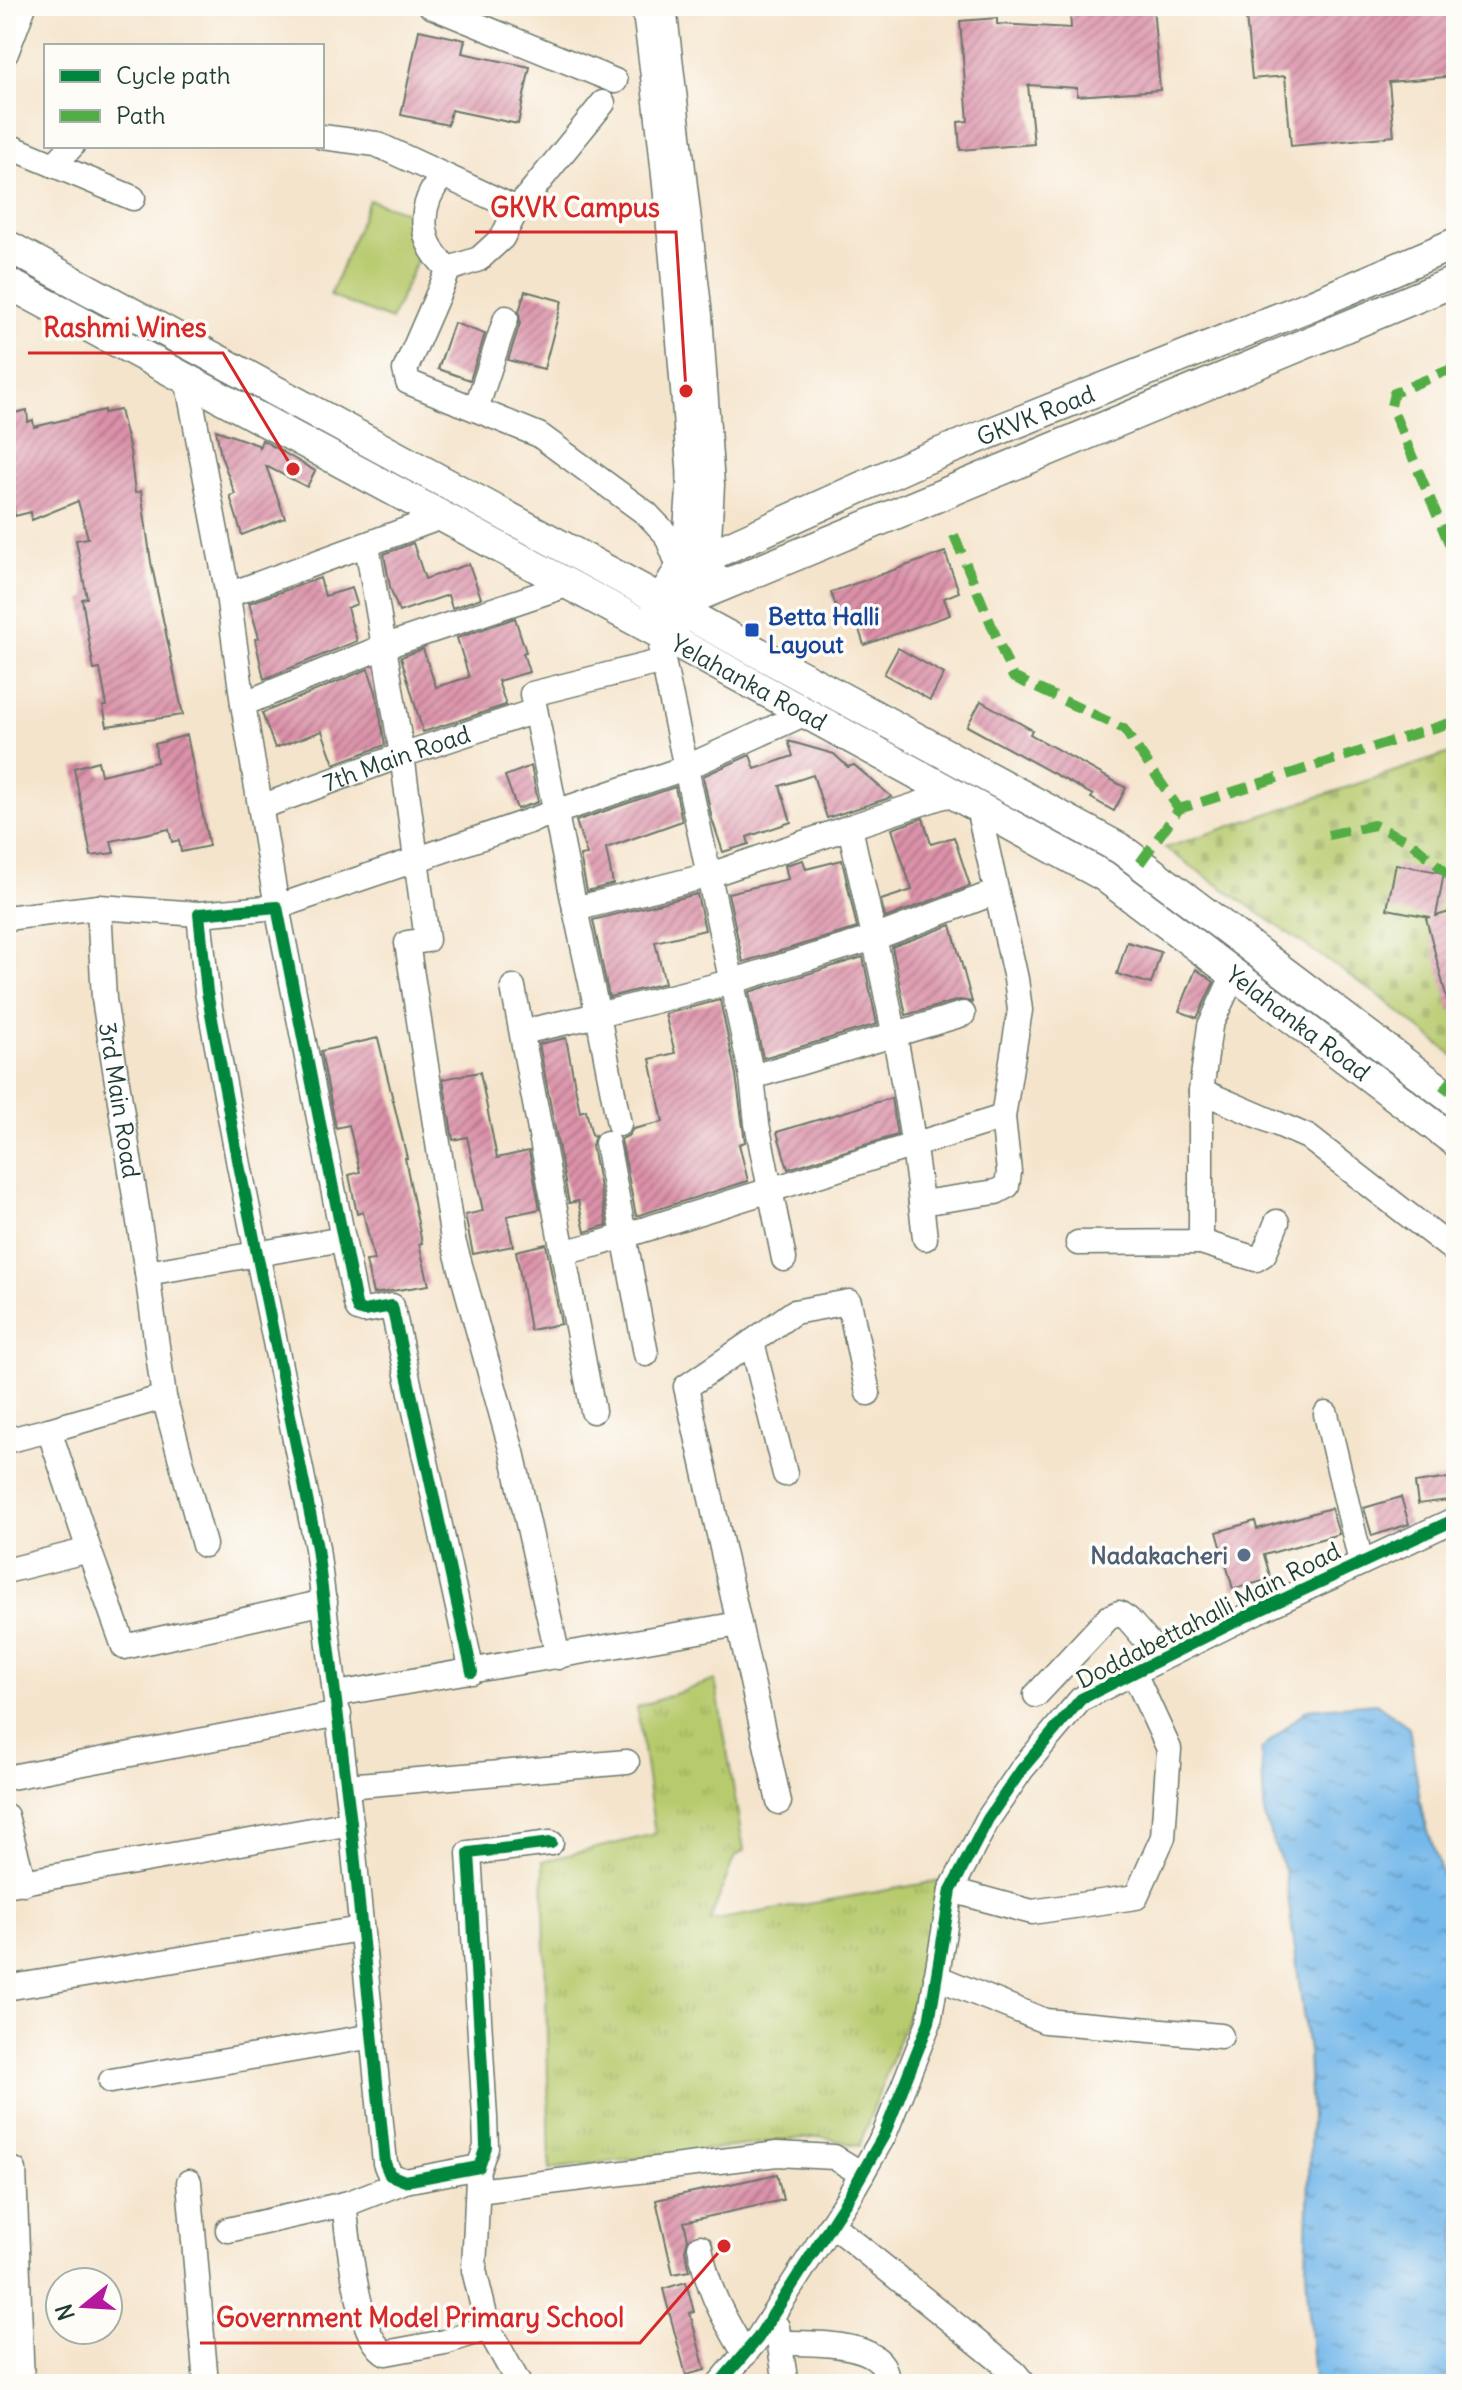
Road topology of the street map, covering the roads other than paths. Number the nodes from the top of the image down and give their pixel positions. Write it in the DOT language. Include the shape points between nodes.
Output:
graph roads {
  1 [pos="24,6"];
  2 [pos="431,6"];
  3 [pos="644,6"];
  4 [pos="654,6"];
  5 [pos="664,6"];
  6 [pos="6,53"];
  7 [pos="615,81"];
  8 [pos="603,103"];
  9 [pos="324,137"];
  10 [pos="6,145"];
  11 [pos="70,148"];
  12 [pos="54,165"];
  13 [pos="442,177"];
  14 [pos="133,198"];
  15 [pos="517,209"];
  16 [pos="1456,243"];
  17 [pos="6,245"];
  18 [pos="449,269"];
  19 [pos="1456,281"];
  20 [pos="6,282"];
  21 [pos="506,318"];
  22 [pos="187,379"];
  23 [pos="476,409"];
  24 [pos="441,517"];
  25 [pos="367,545"];
  26 [pos="691,564"];
  27 [pos="567,585"];
  28 [pos="228,595"];
  29 [pos="676,621"];
  30 [pos="383,647"];
  31 [pos="243,704"];
  32 [pos="535,711"];
  33 [pos="806,713"];
  34 [pos="402,755"];
  35 [pos="685,768"];
  36 [pos="965,801"];
  37 [pos="261,807"];
  38 [pos="555,811"];
  39 [pos="850,827"];
  40 [pos="418,859"];
  41 [pos="710,875"];
  42 [pos="996,892"];
  43 [pos="99,907"];
  44 [pos="277,907"];
  45 [pos="575,909"];
  46 [pos="199,914"];
  47 [pos="6,918"];
  48 [pos="874,938"];
  49 [pos="1234,974"];
  50 [pos="730,982"];
  51 [pos="513,987"];
  52 [pos="963,1014"];
  53 [pos="598,1015"];
  54 [pos="522,1032"];
  55 [pos="896,1036"];
  56 [pos="752,1077"];
  57 [pos="1201,1091"];
  58 [pos="1456,1102"];
  59 [pos="1003,1117"];
  60 [pos="1456,1142"];
  61 [pos="915,1145"];
  62 [pos="769,1191"];
  63 [pos="921,1203"];
  64 [pos="1277,1222"];
  65 [pos="622,1236"];
  66 [pos="925,1238"];
  67 [pos="343,1239"];
  68 [pos="1201,1242"];
  69 [pos="1078,1243"];
  70 [pos="565,1252"];
  71 [pos="1456,1252"];
  72 [pos="258,1255"];
  73 [pos="784,1259"];
  74 [pos="147,1273"];
  75 [pos="752,1342"];
  76 [pos="646,1354"];
  77 [pos="868,1393"];
  78 [pos="164,1397"];
  79 [pos="593,1411"];
  80 [pos="1326,1414"];
  81 [pos="49,1430"];
  82 [pos="6,1441"];
  83 [pos="785,1474"];
  84 [pos="1456,1519"];
  85 [pos="204,1545"];
  86 [pos="89,1550"];
  87 [pos="1361,1563"];
  88 [pos="6,1571"];
  89 [pos="325,1602"];
  90 [pos="739,1624"];
  91 [pos="558,1657"];
  92 [pos="1162,1658"];
  93 [pos="472,1672"];
  94 [pos="1134,1673"];
  95 [pos="1036,1695"];
  96 [pos="338,1704"];
  97 [pos="627,1762"];
  98 [pos="6,1778"];
  99 [pos="347,1786"];
  100 [pos="779,1802"];
  101 [pos="6,1816"];
  102 [pos="351,1823"];
  103 [pos="551,1843"];
  104 [pos="15,1884"];
  105 [pos="951,1890"];
  106 [pos="360,1929"];
  107 [pos="936,1977"];
  108 [pos="6,1988"];
  109 [pos="373,2036"];
  110 [pos="1221,2036"];
  111 [pos="111,2081"];
  112 [pos="6,2171"];
  113 [pos="862,2174"];
  114 [pos="478,2179"];
  115 [pos="405,2181"];
  116 [pos="189,2182"];
  117 [pos="349,2203"];
  118 [pos="831,2224"];
  119 [pos="228,2230"];
  120 [pos="700,2247"];
  121 [pos="12,2272"];
  122 [pos="775,2312"];
  123 [pos="488,2328"];
  124 [pos="780,2343"];
  125 [pos="745,2354"];
  126 [pos="17,2379"];
  127 [pos="206,2384"];
  128 [pos="519,2384"];
  129 [pos="719,2384"];
  130 [pos="786,2384"];
  131 [pos="889,2384"];
  132 [pos="1024,2384"];
  1 -- 6 [label="street"];
  2 -- 7 [label="street"];
  3 -- 4 [label="street"];
  3 -- 26 [label="street" via="690,470"];
  5 -- 26 [label="street" via="700,315 712,485"];
  8 -- 15 [label="street"];
  9 -- 13 [label="street" via="376,144"];
  10 -- 12 [label="street"];
  11 -- 12 [label="street"];
  12 -- 14 [label="street"];
  13 -- 15 [label="street"];
  13 -- 18 [label="street" via="428,197 423,222 429,245"];
  15 -- 18 [label="street" via="492,249"];
  16 -- 26 [label="main road, GKVK Road" via="915,463"];
  17 -- 29 [label="main road, Yelahanka Road"];
  18 -- 23 [label="street" via="405,370 408,382"];
  19 -- 29 [label="main road, GKVK Road"];
  20 -- 22 [label="main road, Yelahanka Road"];
  21 -- 23 [label="street"];
  22 -- 24 [label="main road, Yelahanka Road"];
  22 -- 28 [label="street"];
  23 -- 26 [label="street" via="539,435 647,514"];
  24 -- 25 [label="street"];
  24 -- 27 [label="main road, Yelahanka Road"];
  25 -- 28 [label="street"];
  25 -- 30 [label="street"];
  26 -- 29 [label="main road"];
  26 -- 29 [label="street"];
  27 -- 29 [label="main road, Yelahanka Road"];
  27 -- 30 [label="street"];
  28 -- 31 [label="street"];
  29 -- 32 [label="street" via="532,694"];
  29 -- 33 [label="main road, Yelahanka Road"];
  29 -- 35 [label="street"];
  29 -- 58 [label="main road, Yelahanka Road" via="1121,849"];
  30 -- 31 [label="street"];
  30 -- 34 [label="street"];
  31 -- 37 [label="street"];
  32 -- 34 [label="street, 7th Main Road"];
  32 -- 38 [label="street"];
  33 -- 35 [label="street"];
  33 -- 36 [label="main road, Yelahanka Road"];
  34 -- 37 [label="street, 7th Main Road"];
  34 -- 40 [label="street"];
  35 -- 38 [label="street"];
  35 -- 41 [label="street"];
  36 -- 39 [label="street"];
  36 -- 42 [label="street"];
  36 -- 49 [label="main road, Yelahanka Road" via="1104,876"];
  37 -- 44 [label="street"];
  38 -- 40 [label="street"];
  38 -- 45 [label="street"];
  39 -- 41 [label="street"];
  39 -- 48 [label="street"];
  40 -- 44 [label="street"];
  40 -- 91 [label="street" via="427,940 407,943 453,1240 512,1452"];
  41 -- 45 [label="street"];
  41 -- 50 [label="street"];
  42 -- 48 [label="street"];
  42 -- 59 [label="street" via="1020,1010"];
  43 -- 46 [label="street"];
  43 -- 47 [label="street"];
  43 -- 74 [label="street, 3rd Main Road" via="104,999"];
  44 -- 46 [label="street"];
  44 -- 67 [label="street"];
  45 -- 53 [label="street"];
  46 -- 72 [label="street" via="207,992"];
  48 -- 50 [label="street"];
  48 -- 55 [label="street"];
  49 -- 57 [label="street" via="1210,1026"];
  49 -- 60 [label="main road, Yelahanka Road"];
  50 -- 53 [label="street"];
  50 -- 56 [label="street"];
  51 -- 54 [label="street"];
  52 -- 55 [label="street"];
  53 -- 54 [label="street"];
  53 -- 65 [label="street"];
  54 -- 70 [label="street"];
  55 -- 56 [label="street"];
  55 -- 61 [label="street"];
  56 -- 62 [label="street"];
  57 -- 68 [label="street"];
  57 -- 71 [label="street" via="1308,1137"];
  59 -- 61 [label="street"];
  59 -- 63 [label="street" via="1007,1186"];
  61 -- 62 [label="street"];
  61 -- 63 [label="street"];
  62 -- 65 [label="street"];
  62 -- 73 [label="street"];
  63 -- 66 [label="street"];
  64 -- 68 [label="street" via="1264,1254 1256,1259"];
  65 -- 70 [label="street"];
  65 -- 76 [label="street"];
  67 -- 72 [label="street"];
  67 -- 93 [label="street" via="358,1309 392,1306"];
  68 -- 69 [label="street"];
  70 -- 79 [label="street"];
  72 -- 74 [label="street"];
  72 -- 89 [label="street"];
  74 -- 78 [label="street, 3rd Main Road"];
  75 -- 77 [label="street" via="794,1312 849,1302"];
  75 -- 83 [label="street"];
  75 -- 90 [label="street" via="686,1387"];
  78 -- 81 [label="street"];
  78 -- 85 [label="street, 3rd Main Road"];
  80 -- 87 [label="street"];
  81 -- 82 [label="street"];
  81 -- 86 [label="street"];
  84 -- 87 [label="street, Doddabettahalli Main Road"];
  86 -- 88 [label="street"];
  86 -- 89 [label="street" via="124,1647"];
  87 -- 92 [label="street, Doddabettahalli Main Road"];
  89 -- 96 [label="street"];
  90 -- 91 [label="street"];
  90 -- 100 [label="street"];
  91 -- 93 [label="street"];
  92 -- 94 [label="street, Doddabettahalli Main Road"];
  92 -- 95 [label="street" via="1119,1613 1108,1618"];
  93 -- 96 [label="street"];
  94 -- 105 [label="street, Doddabettahalli Main Road" via="1081,1699 988,1819"];
  94 -- 105 [label="street" via="1169,1749 1163,1837 1136,1897 1032,1912"];
  96 -- 98 [label="street"];
  96 -- 99 [label="street"];
  97 -- 99 [label="street"];
  99 -- 102 [label="street"];
  101 -- 104 [label="street"];
  102 -- 104 [label="street"];
  102 -- 106 [label="street"];
  103 -- 114 [label="street" via="469,1853 486,2147"];
  105 -- 107 [label="street, Doddabettahalli Main Road"];
  106 -- 108 [label="street"];
  106 -- 109 [label="street"];
  107 -- 110 [label="street" via="1045,2021"];
  107 -- 113 [label="street, Doddabettahalli Main Road" via="929,2022 884,2135"];
  109 -- 111 [label="street"];
  109 -- 115 [label="street" via="385,2163 390,2175"];
  112 -- 121 [label="street" via="14,2170"];
  113 -- 114 [label="street" via="834,2157 777,2154"];
  113 -- 118 [label="street, Doddabettahalli Main Road"];
  114 -- 115 [label="street"];
  114 -- 123 [label="street" via="474,2270"];
  115 -- 117 [label="street"];
  116 -- 127 [label="street"];
  117 -- 119 [label="street"];
  117 -- 123 [label="street" via="345,2212 352,2271 378,2350 431,2345"];
  118 -- 122 [label="street, Doddabettahalli Main Road"];
  118 -- 132 [label="street"];
  120 -- 125 [label="street" via="714,2299"];
  121 -- 126 [label="street"];
  122 -- 124 [label="street"];
  122 -- 125 [label="street, Doddabettahalli Main Road"];
  123 -- 128 [label="street"];
  124 -- 130 [label="street"];
  124 -- 131 [label="street" via="863,2350 882,2364"];
  125 -- 129 [label="street, Doddabettahalli Main Road"];
}
